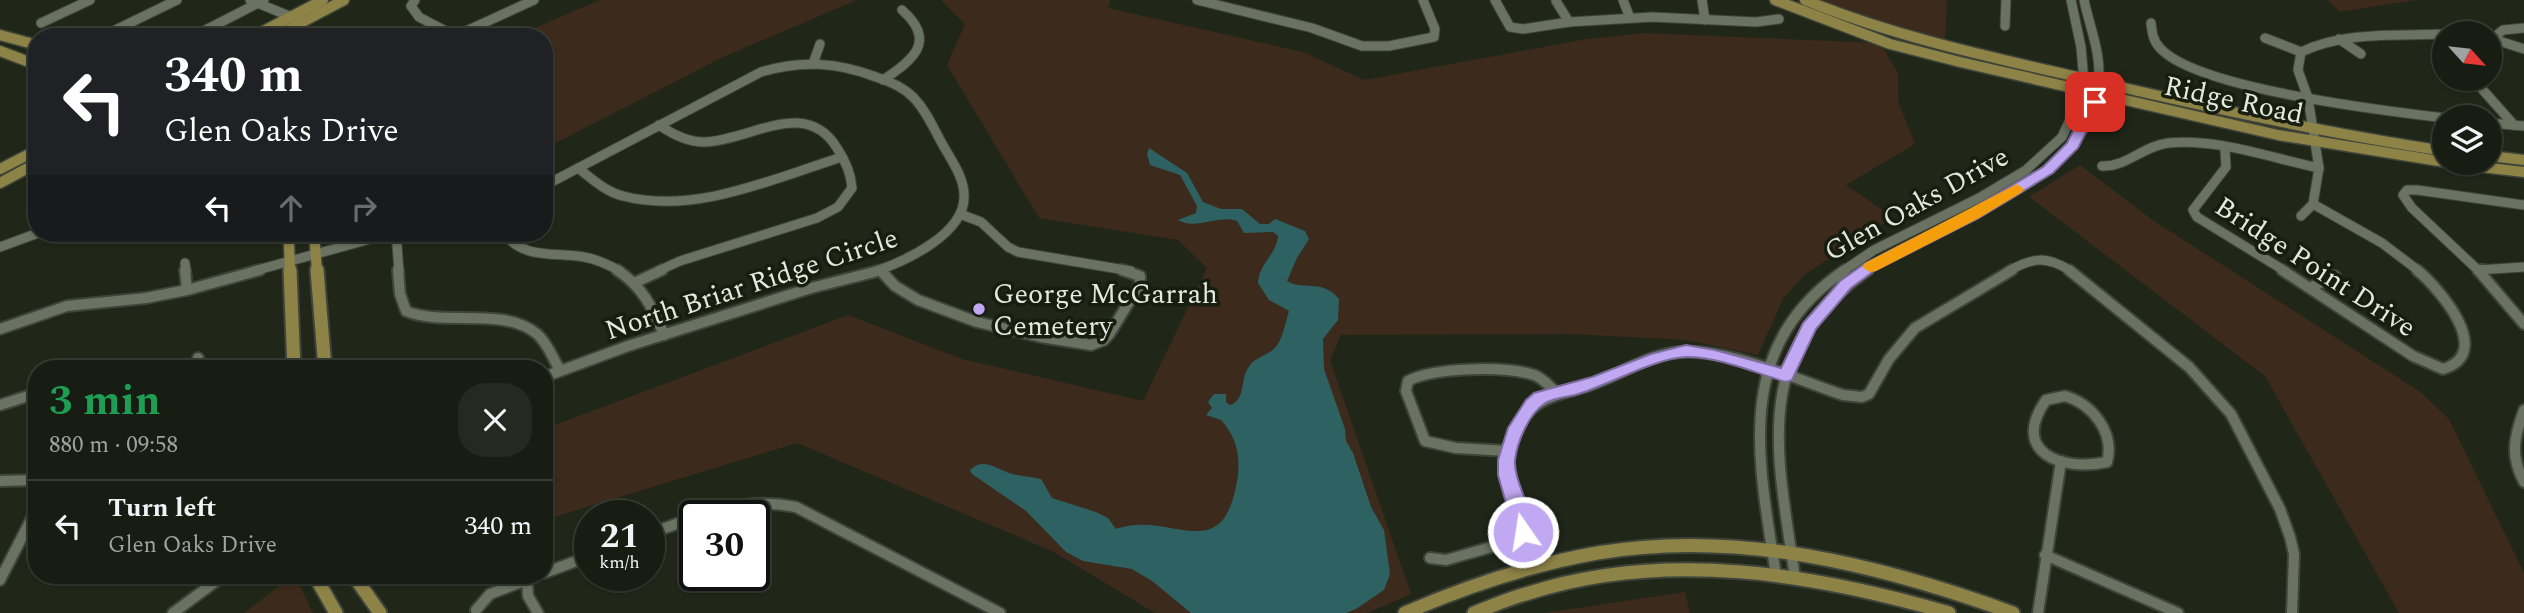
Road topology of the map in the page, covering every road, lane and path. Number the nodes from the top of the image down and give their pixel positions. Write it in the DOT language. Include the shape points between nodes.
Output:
graph roads {
  1 [pos="90,0"];
  2 [pos="177,0"];
  3 [pos="323,0"];
  4 [pos="344,0"];
  5 [pos="415,0"];
  6 [pos="534,0"];
  7 [pos="1197,0"];
  8 [pos="1423,0"];
  9 [pos="1495,0"];
  10 [pos="1623,0"];
  11 [pos="1702,0"];
  12 [pos="1775,0"];
  13 [pos="1805,0"];
  14 [pos="2006,0"];
  15 [pos="2070,0"];
  16 [pos="2084,0"];
  17 [pos="257,1"];
  18 [pos="1556,1"];
  19 [pos="902,10"];
  20 [pos="290,17"];
  21 [pos="1630,18"];
  22 [pos="1779,19"];
  23 [pos="1705,20"];
  24 [pos="303,22"];
  25 [pos="1569,22"];
  26 [pos="41,23"];
  27 [pos="2151,23"];
  28 [pos="2005,26"];
  29 [pos="2524,27"];
  30 [pos="119,28"];
  31 [pos="208,28"];
  32 [pos="269,28"];
  33 [pos="291,28"];
  34 [pos="440,28"];
  35 [pos="472,28"];
  36 [pos="2502,31"];
  37 [pos="2432,34"];
  38 [pos="0,35"];
  39 [pos="2265,38"];
  40 [pos="2339,39"];
  41 [pos="2502,41"];
  42 [pos="28,43"];
  43 [pos="820,44"];
  44 [pos="2524,49"];
  45 [pos="0,51"];
  46 [pos="2301,52"];
  47 [pos="2361,54"];
  48 [pos="1961,57"];
  49 [pos="814,61"];
  50 [pos="28,62"];
  51 [pos="883,80"];
  52 [pos="2083,85"];
  53 [pos="2098,88"];
  54 [pos="2484,91"];
  55 [pos="2308,98"];
  56 [pos="2432,116"];
  57 [pos="659,125"];
  58 [pos="2519,126"];
  59 [pos="2313,130"];
  60 [pos="2317,142"];
  61 [pos="2432,149"];
  62 [pos="2225,150"];
  63 [pos="28,155"];
  64 [pos="842,157"];
  65 [pos="2502,157"];
  66 [pos="2524,160"];
  67 [pos="2432,161"];
  68 [pos="2102,166"];
  69 [pos="28,168"];
  70 [pos="578,168"];
  71 [pos="0,169"];
  72 [pos="2319,169"];
  73 [pos="2502,169"];
  74 [pos="2524,172"];
  75 [pos="2015,177"];
  76 [pos="553,181"];
  77 [pos="0,183"];
  78 [pos="2026,183"];
  79 [pos="2313,204"];
  80 [pos="2524,205"];
  81 [pos="960,214"];
  82 [pos="2301,216"];
  83 [pos="28,237"];
  84 [pos="286,242"];
  85 [pos="315,242"];
  86 [pos="361,242"];
  87 [pos="395,242"];
  88 [pos="509,242"];
  89 [pos="0,247"];
  90 [pos="316,254"];
  91 [pos="289,262"];
  92 [pos="185,263"];
  93 [pos="2524,267"];
  94 [pos="2478,270"];
  95 [pos="880,271"];
  96 [pos="2335,276"];
  97 [pos="634,283"];
  98 [pos="2312,287"];
  99 [pos="187,290"];
  100 [pos="2524,324"];
  101 [pos="0,329"];
  102 [pos="664,335"];
  103 [pos="294,360"];
  104 [pos="324,360"];
  105 [pos="560,370"];
  106 [pos="1767,370"];
  107 [pos="553,373"];
  108 [pos="1786,376"];
  109 [pos="1556,392"];
  110 [pos="28,396"];
  111 [pos="0,405"];
  112 [pos="2524,410"];
  113 [pos="1508,451"];
  114 [pos="2061,461"];
  115 [pos="28,480"];
  116 [pos="0,481"];
  117 [pos="2524,482"];
  118 [pos="770,502"];
  119 [pos="28,526"];
  120 [pos="1772,550"];
  121 [pos="1792,553"];
  122 [pos="2045,555"];
  123 [pos="1430,558"];
  124 [pos="574,562"];
  125 [pos="553,570"];
  126 [pos="1776,575"];
  127 [pos="1795,578"];
  128 [pos="0,580"];
  129 [pos="212,584"];
  130 [pos="319,584"];
  131 [pos="360,584"];
  132 [pos="516,584"];
  133 [pos="531,584"];
  134 [pos="476,610"];
  135 [pos="173,613"];
  136 [pos="335,613"];
  137 [pos="380,613"];
  138 [pos="538,613"];
  139 [pos="1000,613"];
  140 [pos="1405,613"];
  141 [pos="1474,613"];
  142 [pos="1949,613"];
  143 [pos="2013,613"];
  144 [pos="2038,613"];
  145 [pos="2178,613"];
  146 [pos="2292,613"];
  1 -- 26 [label="street"];
  2 -- 30 [label="street"];
  3 -- 20 [label="main road"];
  4 -- 24 [label="main road"];
  5 -- 34 [label="street" via="411,6 415,14"];
  6 -- 35 [label="street"];
  7 -- 8 [label="street" via="1312,28 1362,46 1434,37"];
  9 -- 25 [label="street" via="1515,29"];
  10 -- 21 [label="street"];
  11 -- 23 [label="street"];
  12 -- 48 [label="main road, Ridge Road" via="1890,44"];
  13 -- 48 [label="main road, Ridge Road"];
  14 -- 28 [label="street"];
  15 -- 52 [label="street, Glen Oaks Drive" via="2082,53"];
  16 -- 53 [label="street, Glen Oaks Drive"];
  17 -- 20 [label="street"];
  17 -- 31 [label="street"];
  18 -- 25 [label="street"];
  19 -- 51 [label="street" via="918,26 920,42 906,64"];
  20 -- 24 [label="street"];
  20 -- 32 [label="main road"];
  21 -- 23 [label="street"];
  21 -- 25 [label="street"];
  22 -- 23 [label="street"];
  24 -- 33 [label="main road"];
  27 -- 55 [label="street" via="2157,46 2181,63 2214,76"];
  29 -- 36 [label="street"];
  37 -- 40 [label="street"];
  38 -- 42 [label="main road"];
  39 -- 46 [label="street"];
  40 -- 46 [label="street"];
  40 -- 47 [label="street"];
  41 -- 44 [label="street"];
  43 -- 49 [label="street"];
  45 -- 50 [label="main road"];
  46 -- 55 [label="street" via="2298,70"];
  48 -- 52 [label="main road, Ridge Road"];
  49 -- 51 [label="street"];
  49 -- 57 [label="street" via="754,74"];
  51 -- 81 [label="street" via="914,98 961,175 965,190"];
  52 -- 53 [label="main road, Ridge Road"];
  52 -- 75 [label="street, Glen Oaks Drive" via="2073,119 2057,143"];
  53 -- 59 [label="main road, Ridge Road"];
  53 -- 60 [label="main road, Ridge Road"];
  53 -- 78 [label="street, Glen Oaks Drive" via="2090,116 2073,145 2048,170"];
  54 -- 58 [label="street"];
  55 -- 56 [label="street"];
  55 -- 59 [label="street"];
  57 -- 64 [label="street" via="681,138 706,142 801,122 828,132"];
  57 -- 70 [label="street"];
  59 -- 60 [label="street"];
  59 -- 61 [label="main road, Ridge Road"];
  60 -- 67 [label="main road, Ridge Road"];
  60 -- 72 [label="street"];
  62 -- 68 [label="street" via="2163,144 2145,148 2122,165"];
  62 -- 72 [label="street"];
  62 -- 98 [label="street, Bridge Point Drive" via="2226,167 2195,206 2194,214"];
  63 -- 71 [label="main road"];
  64 -- 70 [label="street" via="674,202 618,194"];
  64 -- 97 [label="street" via="852,188 830,213 680,261"];
  65 -- 66 [label="main road"];
  69 -- 77 [label="main road"];
  70 -- 76 [label="street"];
  72 -- 79 [label="street"];
  73 -- 74 [label="main road, Ridge Road"];
  75 -- 78 [label="street"];
  75 -- 106 [label="street, Glen Oaks Drive" via="1837,272 1796,313"];
  78 -- 108 [label="street, Glen Oaks Drive" via="1846,284 1809,327"];
  79 -- 82 [label="street"];
  79 -- 98 [label="street, Bridge Point Drive" via="2393,249 2455,310 2464,333 2462,352 2454,365 2443,369 2413,356"];
  80 -- 94 [label="street" via="2407,190 2403,195"];
  81 -- 95 [label="street, North Briar Ridge Circle" via="926,249"];
  81 -- 95 [label="street" via="981,222 1018,252 1130,271 1140,276 1140,284 1110,333 1091,345 950,313 901,292"];
  83 -- 89 [label="street"];
  84 -- 91 [label="main road"];
  85 -- 90 [label="main road"];
  86 -- 90 [label="street"];
  87 -- 105 [label="street" via="406,311 418,316 523,324 539,335"];
  88 -- 97 [label="street" via="519,248 596,260"];
  90 -- 91 [label="street"];
  90 -- 104 [label="main road"];
  91 -- 99 [label="street"];
  91 -- 103 [label="main road"];
  92 -- 99 [label="street"];
  93 -- 94 [label="street"];
  94 -- 100 [label="street"];
  95 -- 102 [label="street, North Briar Ridge Circle"];
  96 -- 98 [label="street"];
  97 -- 102 [label="street"];
  99 -- 101 [label="street" via="67,306"];
  102 -- 105 [label="street, North Briar Ridge Circle"];
  105 -- 107 [label="street, North Briar Ridge Circle"];
  106 -- 108 [label="street"];
  106 -- 109 [label="street" via="1686,351 1597,383"];
  106 -- 120 [label="street, Glen Oaks Drive" via="1758,435"];
  108 -- 121 [label="street, Glen Oaks Drive" via="1777,430"];
  108 -- 146 [label="street" via="1853,397 1869,394 1904,339 1930,316 2026,261 2057,262 2189,367 2231,414 2290,537 2294,554"];
  109 -- 113 [label="street" via="1532,405"];
  109 -- 113 [label="street" via="1539,377 1522,373 1410,378 1405,387 1425,441"];
  110 -- 111 [label="street"];
  112 -- 117 [label="street" via="2512,443"];
  113 -- 123 [label="street" via="1507,475 1522,520 1521,536 1446,560"];
  114 -- 114 [label="street" via="2096,465 2107,462 2110,453 2089,407 2059,396 2040,406 2029,429 2040,449"];
  114 -- 122 [label="street"];
  115 -- 116 [label="street"];
  118 -- 139 [label="street" via="796,507"];
  119 -- 128 [label="street"];
  120 -- 121 [label="main road"];
  120 -- 126 [label="street, Glen Oaks Drive"];
  120 -- 140 [label="main road" via="1689,546 1579,556 1492,579"];
  121 -- 127 [label="street, Glen Oaks Drive"];
  121 -- 143 [label="main road" via="1936,585"];
  122 -- 144 [label="street"];
  122 -- 145 [label="street"];
  124 -- 125 [label="street"];
  126 -- 127 [label="main road"];
  126 -- 141 [label="main road" via="1695,570 1630,574 1542,589"];
  127 -- 142 [label="main road" via="1853,587"];
  129 -- 135 [label="street"];
  130 -- 136 [label="main road"];
  131 -- 137 [label="main road"];
  132 -- 134 [label="street" via="490,594"];
  133 -- 138 [label="street" via="528,596"];
}
